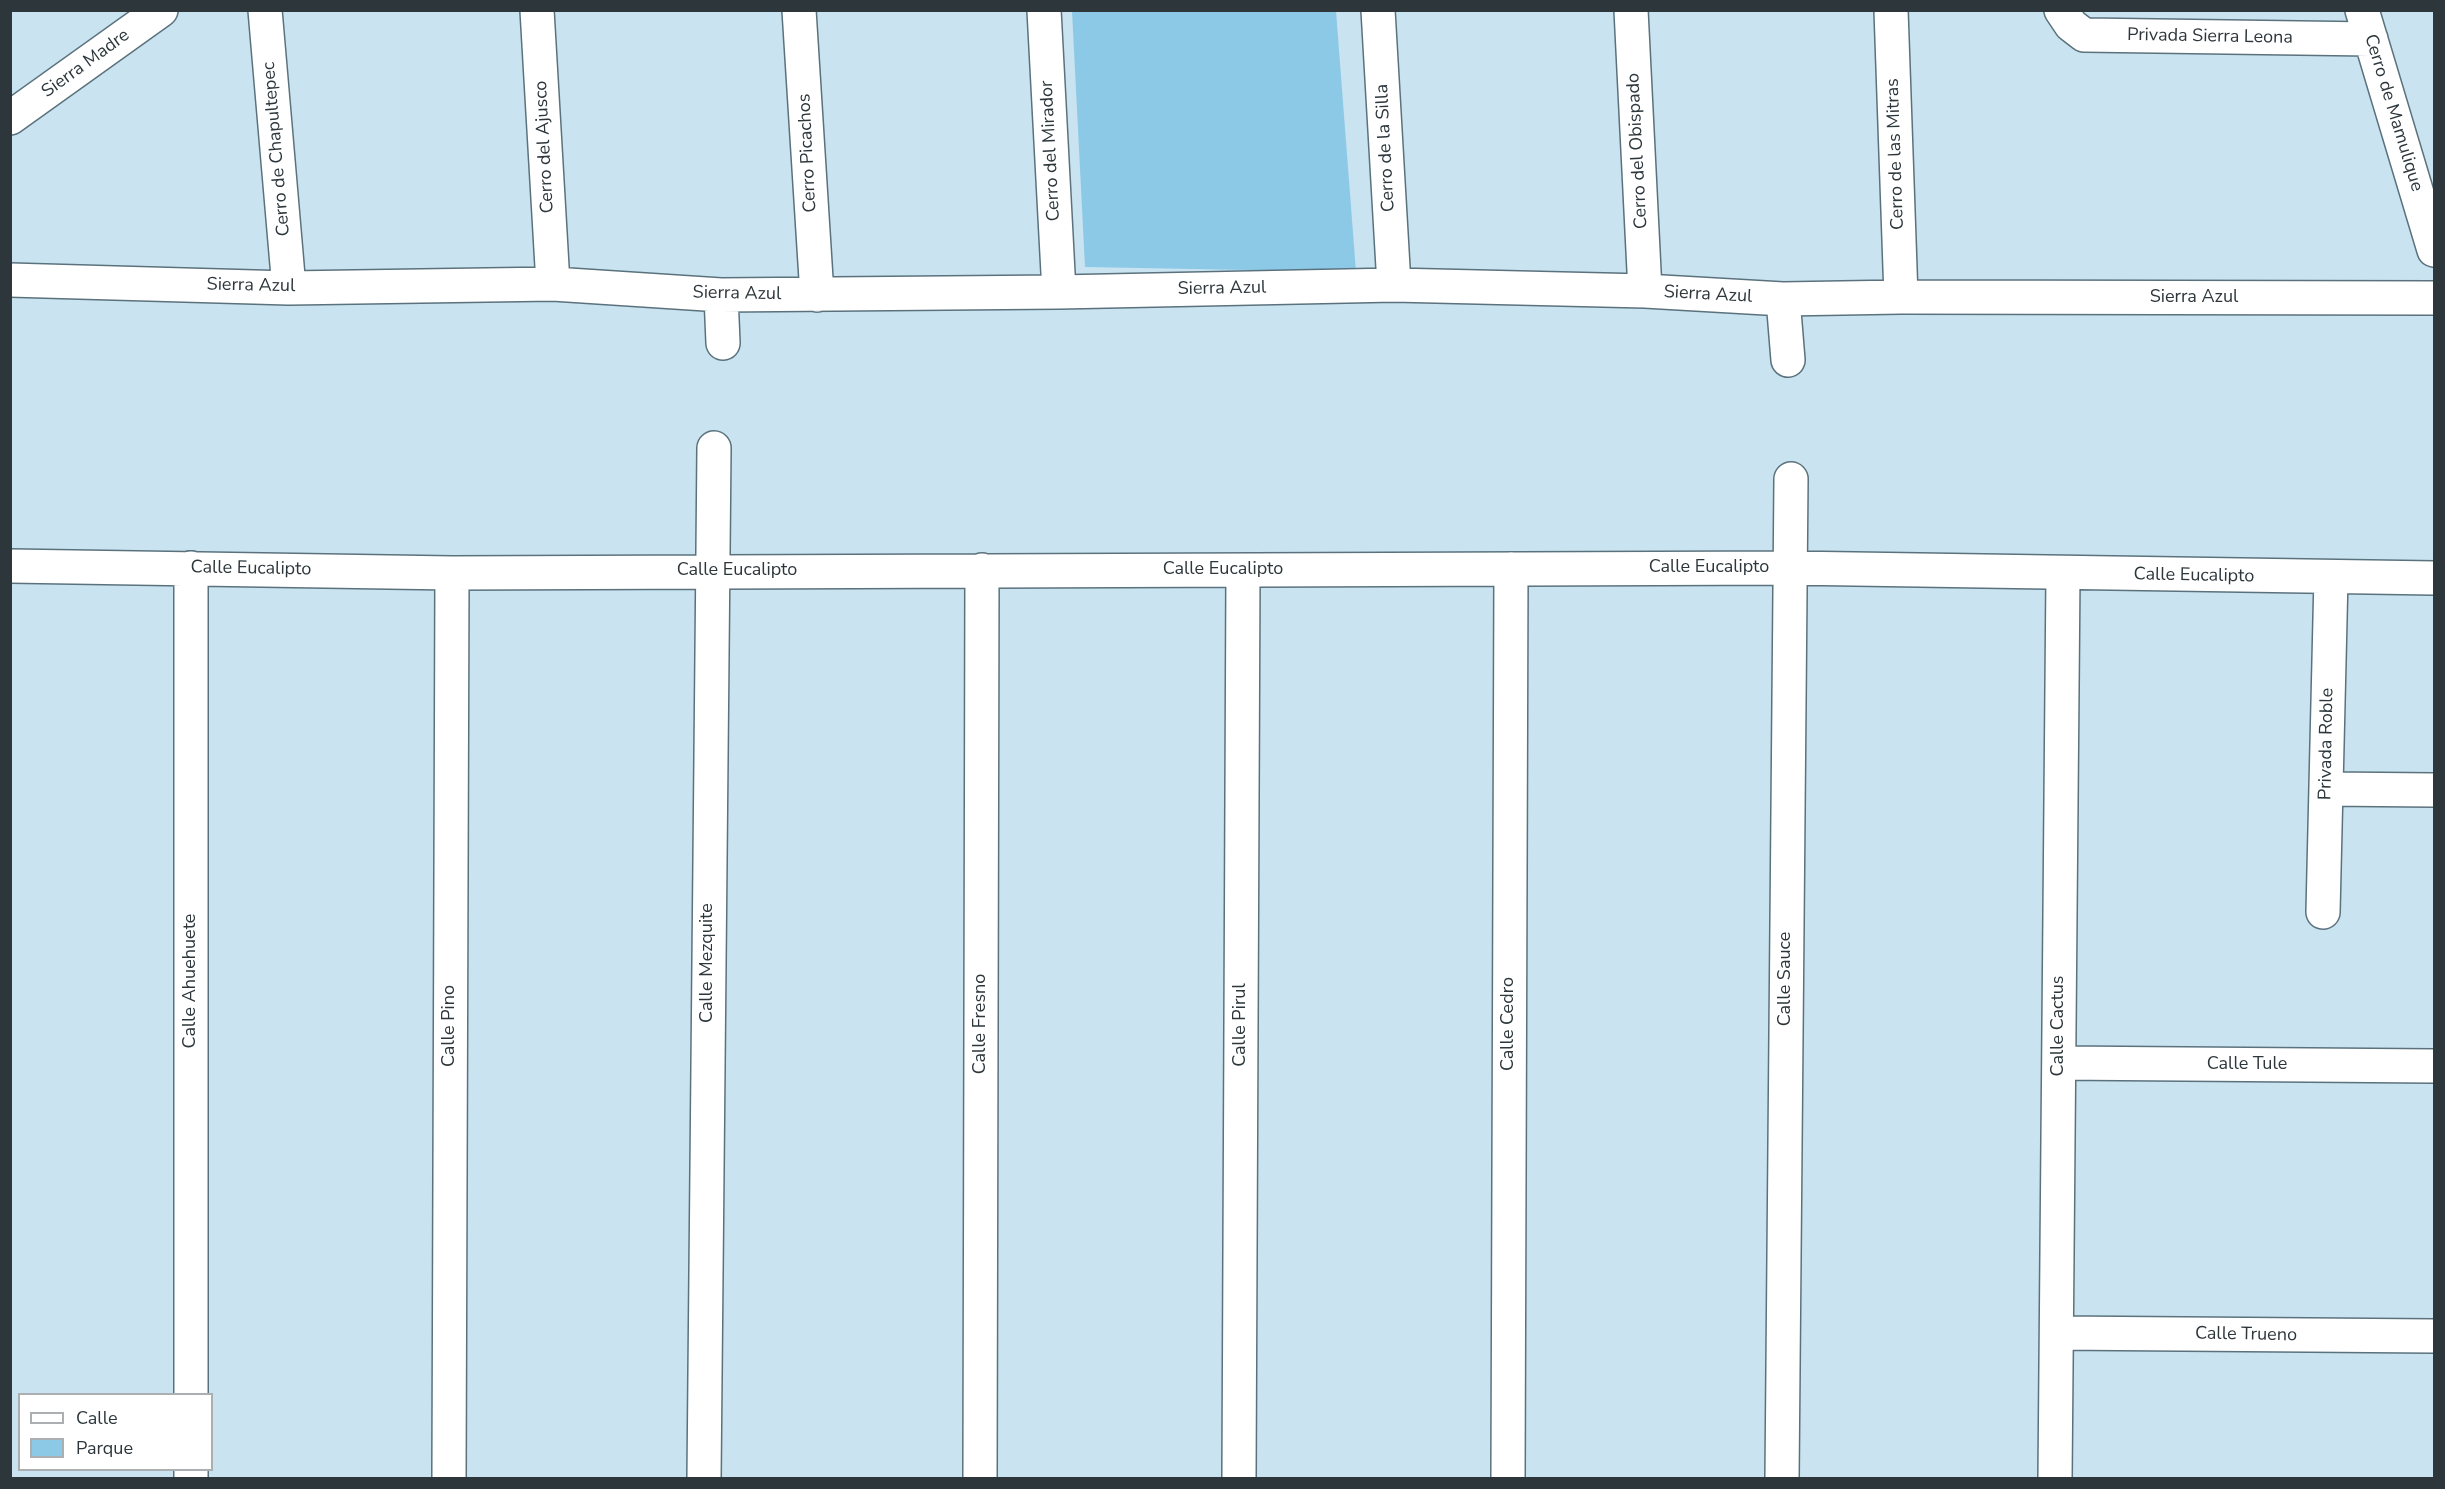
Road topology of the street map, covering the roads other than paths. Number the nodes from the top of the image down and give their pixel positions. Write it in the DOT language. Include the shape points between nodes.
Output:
graph roads {
  1 [pos="161,10"];
  2 [pos="265,10"];
  3 [pos="537,10"];
  4 [pos="799,10"];
  5 [pos="1044,10"];
  6 [pos="1378,10"];
  7 [pos="1631,10"];
  8 [pos="1891,10"];
  9 [pos="2061,10"];
  10 [pos="2366,25"];
  11 [pos="10,118"];
  12 [pos="2434,250"];
  13 [pos="10,280"];
  14 [pos="553,284"];
  15 [pos="1394,285"];
  16 [pos="289,288"];
  17 [pos="1645,291"];
  18 [pos="1059,292"];
  19 [pos="721,295"];
  20 [pos="817,295"];
  21 [pos="1901,297"];
  22 [pos="2434,298"];
  23 [pos="1783,299"];
  24 [pos="723,344"];
  25 [pos="1788,360"];
  26 [pos="714,448"];
  27 [pos="1791,479"];
  28 [pos="10,566"];
  29 [pos="191,568"];
  30 [pos="1790,568"];
  31 [pos="1511,569"];
  32 [pos="982,570"];
  33 [pos="1243,571"];
  34 [pos="711,572"];
  35 [pos="452,573"];
  36 [pos="2063,574"];
  37 [pos="2331,577"];
  38 [pos="2434,578"];
  39 [pos="2326,789"];
  40 [pos="2434,790"];
  41 [pos="2323,912"];
  42 [pos="2059,1063"];
  43 [pos="2434,1066"];
  44 [pos="2056,1333"];
  45 [pos="2434,1336"];
  46 [pos="191,1393"];
  47 [pos="448,1479"];
  48 [pos="704,1479"];
  49 [pos="980,1479"];
  50 [pos="1239,1479"];
  51 [pos="1508,1479"];
  52 [pos="1782,1479"];
  53 [pos="2055,1479"];
  1 -- 11 [label="street, Sierra Madre"];
  2 -- 16 [label="street, Cerro de Chapultepec"];
  3 -- 14 [label="street, Cerro del Ajusco"];
  4 -- 20 [label="street, Cerro Picachos"];
  5 -- 18 [label="street, Cerro del Mirador"];
  6 -- 15 [label="street, Cerro de la Silla"];
  7 -- 17 [label="street, Cerro del Obispado"];
  8 -- 21 [label="street, Cerro de las Mitras"];
  9 -- 10 [label="street, Privada Sierra Leona" via="2071,26 2084,35"];
  10 -- 12 [label="street, Cerro de Mamulique"];
  13 -- 16 [label="street, Sierra Azul"];
  14 -- 16 [label="street, Sierra Azul"];
  14 -- 19 [label="street, Sierra Azul"];
  15 -- 17 [label="street, Sierra Azul"];
  15 -- 18 [label="street, Sierra Azul"];
  17 -- 23 [label="street, Sierra Azul"];
  18 -- 20 [label="street, Sierra Azul"];
  19 -- 20 [label="street, Sierra Azul"];
  19 -- 24 [label="street"];
  21 -- 22 [label="street, Sierra Azul"];
  21 -- 23 [label="street, Sierra Azul"];
  23 -- 25 [label="street"];
  26 -- 34 [label="street, Calle Mezquite"];
  27 -- 30 [label="street, Calle Sauce"];
  28 -- 29 [label="street, Calle Eucalipto"];
  29 -- 35 [label="street, Calle Eucalipto"];
  29 -- 46 [label="street, Calle Ahuehuete"];
  30 -- 31 [label="street, Calle Eucalipto"];
  30 -- 36 [label="street, Calle Eucalipto"];
  30 -- 52 [label="street, Calle Sauce"];
  31 -- 33 [label="street, Calle Eucalipto"];
  31 -- 51 [label="street, Calle Cedro"];
  32 -- 33 [label="street, Calle Eucalipto"];
  32 -- 34 [label="street, Calle Eucalipto"];
  32 -- 49 [label="street, Calle Fresno"];
  33 -- 50 [label="street, Calle Pirul"];
  34 -- 35 [label="street, Calle Eucalipto"];
  34 -- 48 [label="street, Calle Mezquite"];
  35 -- 47 [label="street, Calle Pino"];
  36 -- 37 [label="street, Calle Eucalipto"];
  36 -- 42 [label="street, Calle Cactus"];
  37 -- 38 [label="street, Calle Eucalipto"];
  37 -- 39 [label="street, Privada Roble"];
  39 -- 40 [label="street"];
  39 -- 41 [label="street, Privada Roble"];
  42 -- 43 [label="street, Calle Tule"];
  42 -- 44 [label="street, Calle Cactus"];
  44 -- 45 [label="street, Calle Trueno"];
  44 -- 53 [label="street, Calle Cactus"];
}
